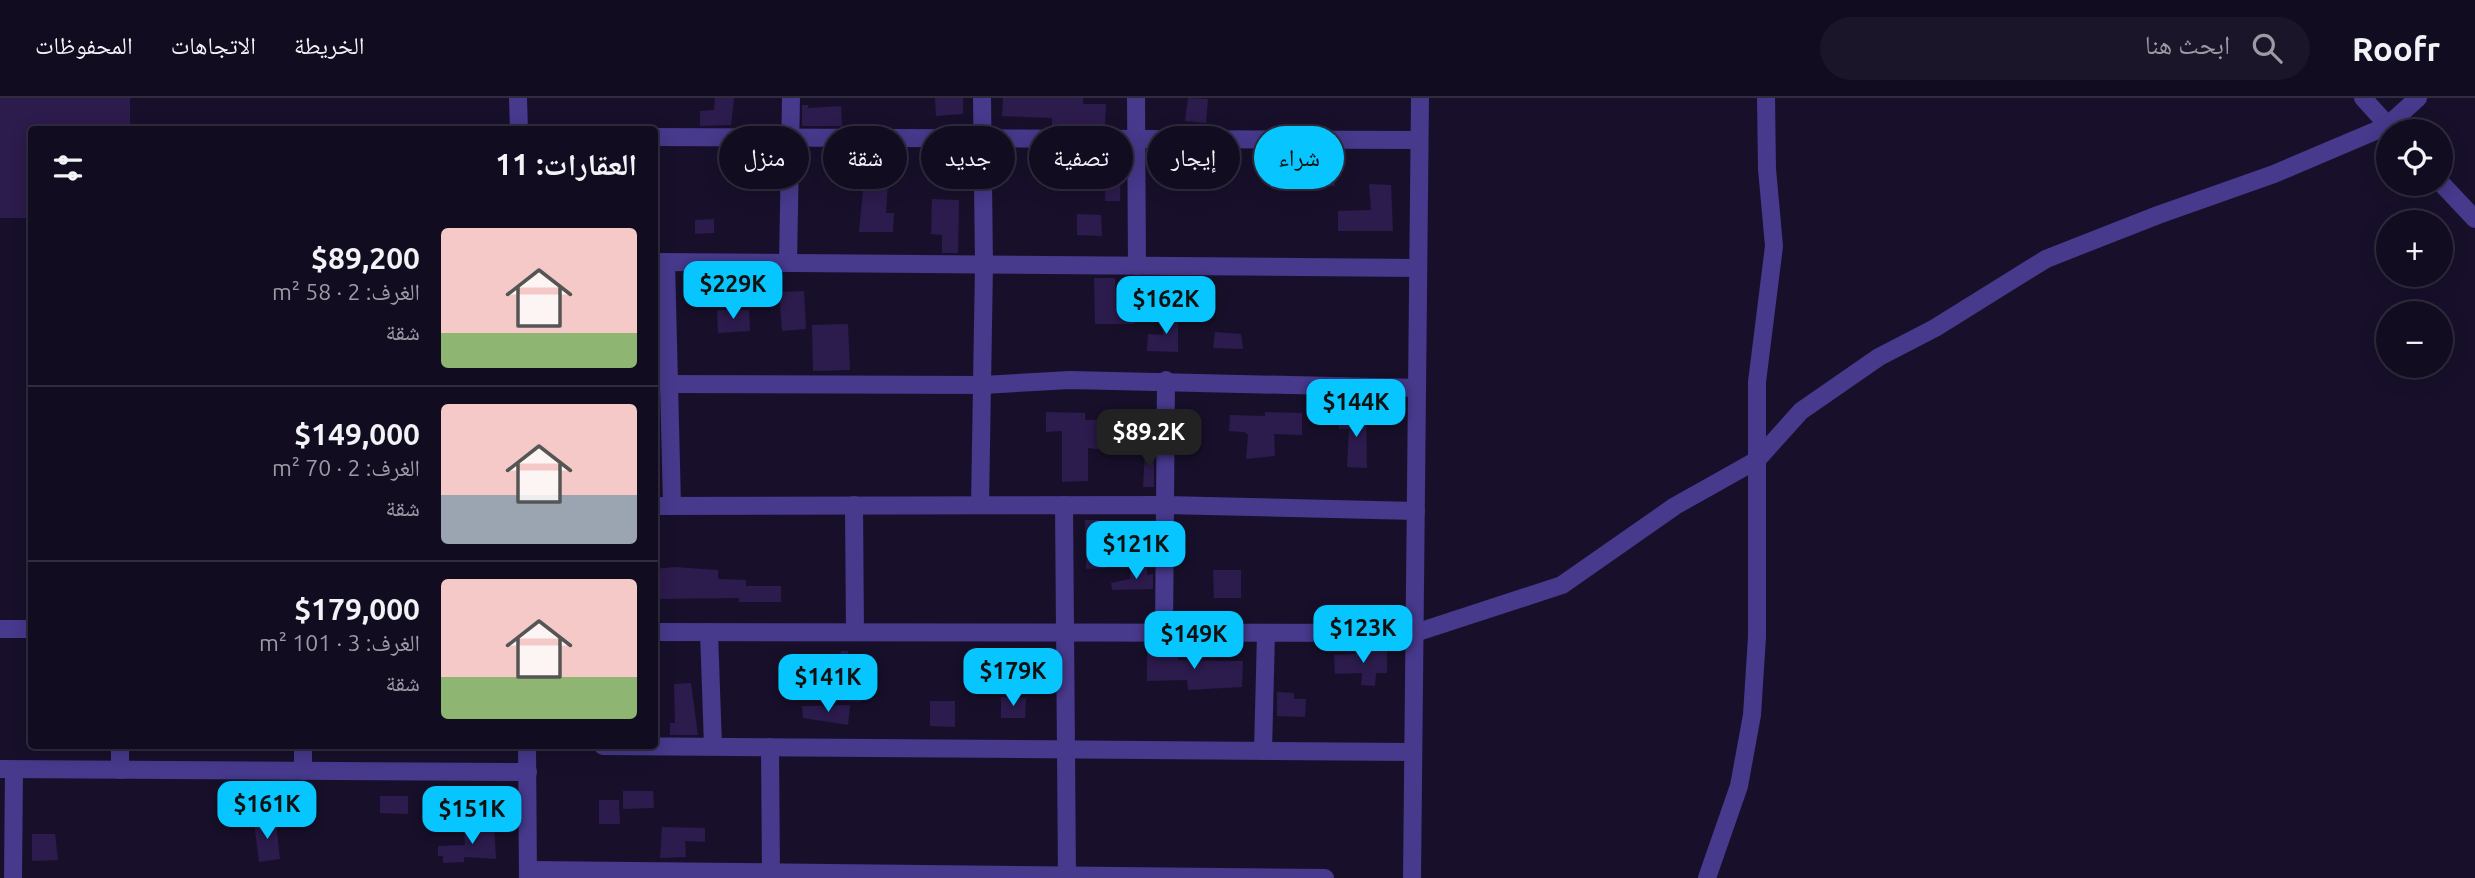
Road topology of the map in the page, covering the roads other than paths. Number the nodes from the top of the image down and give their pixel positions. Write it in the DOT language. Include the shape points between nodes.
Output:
graph roads {
  1 [pos="517,98"];
  2 [pos="791,98"];
  3 [pos="982,98"];
  4 [pos="1136,98"];
  5 [pos="1420,98"];
  6 [pos="1766,98"];
  7 [pos="2363,98"];
  8 [pos="2418,98"];
  9 [pos="2381,119"];
  10 [pos="2399,119"];
  11 [pos="519,126"];
  12 [pos="790,126"];
  13 [pos="981,126"];
  14 [pos="2376,134"];
  15 [pos="658,137"];
  16 [pos="719,137"];
  17 [pos="809,137"];
  18 [pos="921,138"];
  19 [pos="1015,139"];
  20 [pos="1137,139"];
  21 [pos="1419,139"];
  22 [pos="789,189"];
  23 [pos="982,189"];
  24 [pos="2453,196"];
  25 [pos="2475,219"];
  26 [pos="660,262"];
  27 [pos="788,263"];
  28 [pos="984,265"];
  29 [pos="1138,266"];
  30 [pos="1418,268"];
  31 [pos="1166,380"];
  32 [pos="662,384"];
  33 [pos="983,385"];
  34 [pos="1417,388"];
  35 [pos="1757,460"];
  36 [pos="854,505"];
  37 [pos="981,505"];
  38 [pos="1064,505"];
  39 [pos="1165,505"];
  40 [pos="663,506"];
  41 [pos="1416,511"];
  42 [pos="0,629"];
  43 [pos="28,629"];
  44 [pos="658,632"];
  45 [pos="709,632"];
  46 [pos="855,632"];
  47 [pos="1064,633"];
  48 [pos="1164,633"];
  49 [pos="1266,633"];
  50 [pos="1415,633"];
  51 [pos="658,746"];
  52 [pos="713,746"];
  53 [pos="769,747"];
  54 [pos="121,749"];
  55 [pos="303,749"];
  56 [pos="527,749"];
  57 [pos="1068,749"];
  58 [pos="1263,751"];
  59 [pos="1413,752"];
  60 [pos="7,770"];
  61 [pos="121,770"];
  62 [pos="303,771"];
  63 [pos="528,772"];
  64 [pos="528,874"];
  65 [pos="771,875"];
  66 [pos="1005,876"];
  67 [pos="1067,876"];
  68 [pos="13,878"];
  69 [pos="1325,878"];
  70 [pos="1412,878"];
  71 [pos="1707,878"];
  1 -- 11 [label="street"];
  2 -- 12 [label="street"];
  3 -- 13 [label="street"];
  4 -- 20 [label="street"];
  5 -- 21 [label="street"];
  6 -- 35 [label="street" via="1774,246 1757,382"];
  7 -- 9 [label="street"];
  8 -- 10 [label="street"];
  14 -- 35 [label="street" via="2046,259 1879,357 1801,411"];
  15 -- 16 [label="street"];
  17 -- 18 [label="street"];
  19 -- 20 [label="street"];
  20 -- 21 [label="street"];
  20 -- 29 [label="street"];
  21 -- 30 [label="street"];
  22 -- 27 [label="street"];
  23 -- 28 [label="street"];
  24 -- 25 [label="street"];
  26 -- 27 [label="street"];
  26 -- 32 [label="street"];
  27 -- 28 [label="street"];
  28 -- 29 [label="street"];
  28 -- 33 [label="street"];
  29 -- 30 [label="street"];
  30 -- 34 [label="street"];
  31 -- 33 [label="street"];
  31 -- 34 [label="street"];
  31 -- 39 [label="street"];
  32 -- 33 [label="street"];
  32 -- 40 [label="street"];
  33 -- 37 [label="street"];
  34 -- 41 [label="street"];
  35 -- 50 [label="street" via="1675,506 1562,585"];
  35 -- 71 [label="street" via="1752,715 1739,786"];
  36 -- 37 [label="street"];
  36 -- 40 [label="street"];
  36 -- 46 [label="street"];
  37 -- 38 [label="street"];
  38 -- 39 [label="street"];
  38 -- 47 [label="street"];
  39 -- 41 [label="street"];
  39 -- 48 [label="street"];
  41 -- 50 [label="street"];
  42 -- 43 [label="street"];
  44 -- 45 [label="street"];
  45 -- 46 [label="street"];
  45 -- 52 [label="street"];
  46 -- 47 [label="street"];
  47 -- 48 [label="street"];
  47 -- 57 [label="street"];
  48 -- 49 [label="street"];
  49 -- 50 [label="street"];
  49 -- 58 [label="street"];
  50 -- 59 [label="street"];
  51 -- 52 [label="street"];
  52 -- 53 [label="street"];
  53 -- 57 [label="street"];
  53 -- 65 [label="street"];
  54 -- 61 [label="street"];
  55 -- 62 [label="street"];
  56 -- 63 [label="street"];
  57 -- 58 [label="street"];
  57 -- 67 [label="street"];
  58 -- 59 [label="street"];
  59 -- 70 [label="street"];
  60 -- 61 [label="street"];
  60 -- 68 [label="street"];
  61 -- 62 [label="street"];
  62 -- 63 [label="street"];
  63 -- 64 [label="street"];
  64 -- 65 [label="street"];
  65 -- 66 [label="street"];
  66 -- 67 [label="street"];
  67 -- 69 [label="street"];
}
